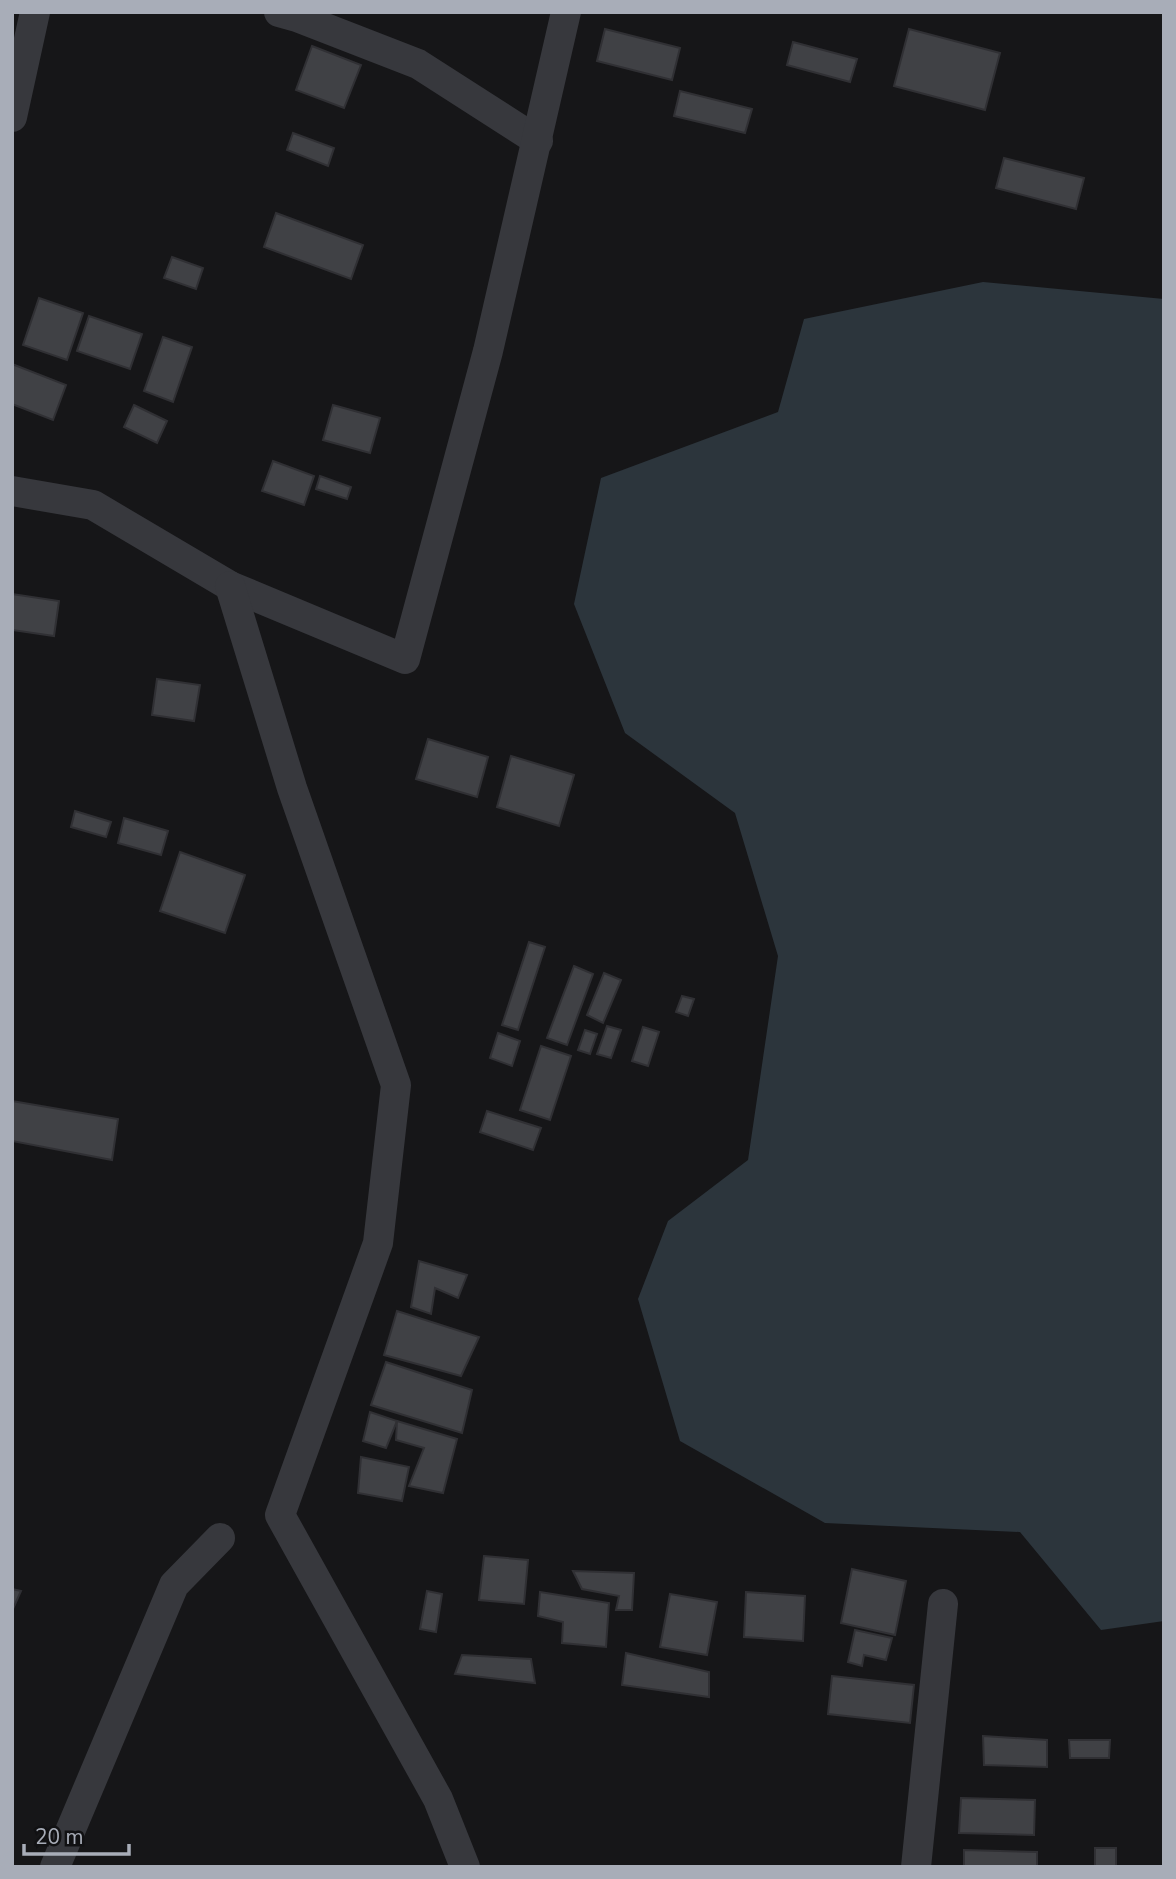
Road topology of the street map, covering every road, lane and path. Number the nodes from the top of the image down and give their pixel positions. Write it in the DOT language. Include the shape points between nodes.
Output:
graph roads {
  1 [pos="35,12"];
  2 [pos="279,12"];
  3 [pos="566,12"];
  4 [pos="12,117"];
  5 [pos="538,141"];
  6 [pos="12,491"];
  7 [pos="230,586"];
  8 [pos="220,1538"];
  9 [pos="943,1604"];
  10 [pos="55,1867"];
  11 [pos="465,1867"];
  12 [pos="916,1867"];
  1 -- 4 [label="street"];
  2 -- 5 [label="street" via="418,64"];
  3 -- 5 [label="street"];
  5 -- 7 [label="street" via="488,351 405,659"];
  6 -- 7 [label="street" via="93,505"];
  7 -- 11 [label="street" via="292,788 396,1085 378,1243 280,1515 438,1799"];
  8 -- 10 [label="street" via="174,1585"];
  9 -- 12 [label="street"];
}
